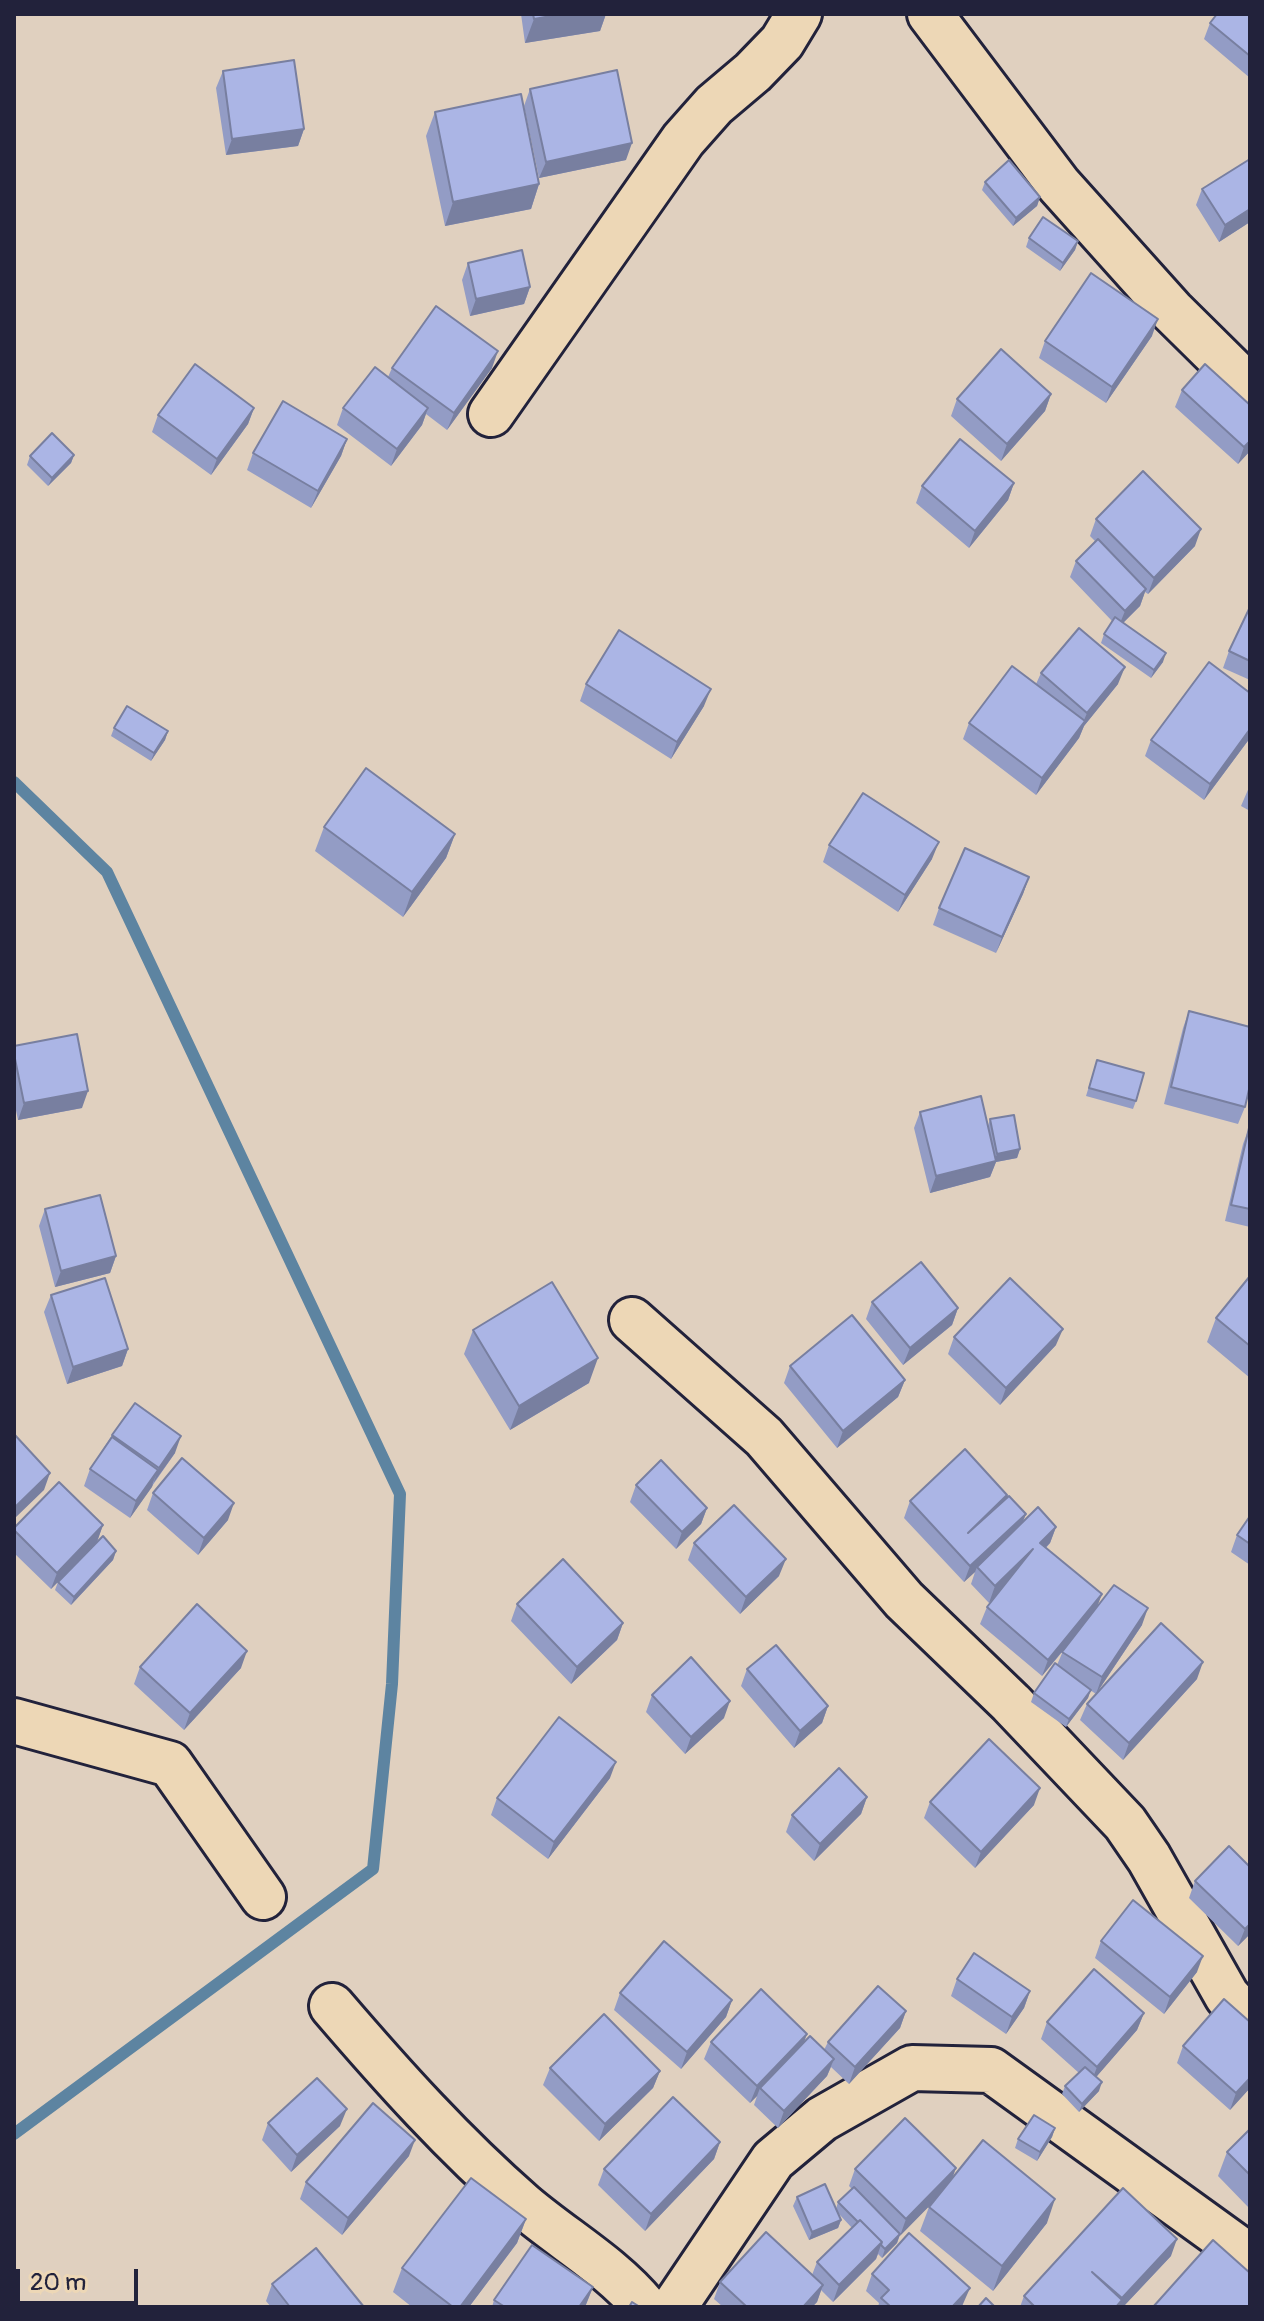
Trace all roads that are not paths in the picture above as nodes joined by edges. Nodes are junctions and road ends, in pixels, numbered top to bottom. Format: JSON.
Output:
{"nodes":[{"id":1,"x":799,"y":14,"type":"edge"},
{"id":2,"x":930,"y":14,"type":"edge"},
{"id":3,"x":1250,"y":388,"type":"edge"},
{"id":4,"x":491,"y":414,"type":"dead end"},
{"id":5,"x":632,"y":1320,"type":"dead end"},
{"id":6,"x":14,"y":1721,"type":"edge"},
{"id":7,"x":263,"y":1897,"type":"dead end"},
{"id":8,"x":332,"y":2006,"type":"dead end"},
{"id":9,"x":1250,"y":2021,"type":"edge"},
{"id":10,"x":1250,"y":2257,"type":"edge"},
{"id":11,"x":645,"y":2307,"type":"edge"},
{"id":12,"x":674,"y":2307,"type":"edge"}],
"edges":[{"from":1,"to":4,"type":"street"},
{"from":2,"to":3,"type":"street"},
{"from":5,"to":9,"type":"street"},
{"from":6,"to":7,"type":"street"},
{"from":8,"to":11,"type":"street"},
{"from":10,"to":12,"type":"street"}]}
